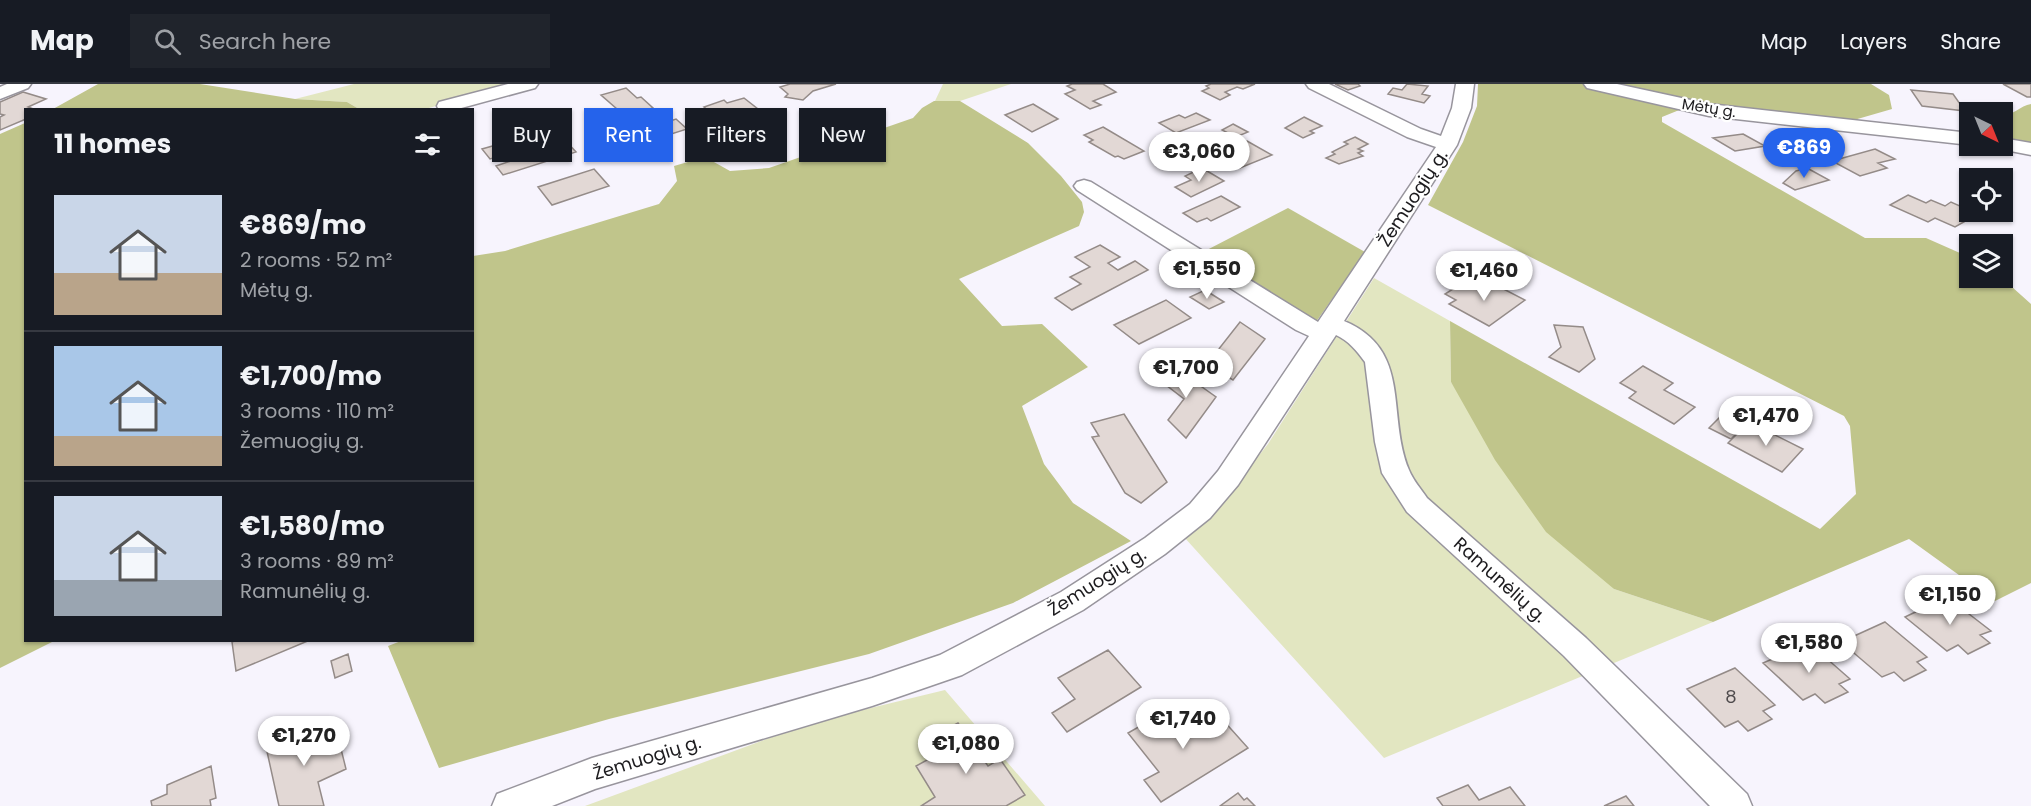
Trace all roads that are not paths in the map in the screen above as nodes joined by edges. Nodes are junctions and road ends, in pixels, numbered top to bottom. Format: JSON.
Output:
{"nodes":[{"id":1,"x":22,"y":84,"type":"edge"},
{"id":2,"x":529,"y":84,"type":"edge"},
{"id":3,"x":1315,"y":84,"type":"edge"},
{"id":4,"x":1465,"y":84,"type":"edge"},
{"id":5,"x":1593,"y":84,"type":"edge"},
{"id":6,"x":0,"y":94,"type":"edge"},
{"id":7,"x":446,"y":106,"type":"dead end"},
{"id":8,"x":1959,"y":138,"type":"edge"},
{"id":9,"x":1448,"y":145,"type":"junction"},
{"id":10,"x":2013,"y":146,"type":"edge"},
{"id":11,"x":2031,"y":149,"type":"edge"},
{"id":12,"x":1084,"y":186,"type":"dead end"},
{"id":13,"x":1328,"y":329,"type":"junction"},
{"id":14,"x":510,"y":806,"type":"edge"},
{"id":15,"x":1734,"y":806,"type":"edge"}],
"edges":[{"from":1,"to":6,"type":"street"},
{"from":2,"to":7,"type":"street"},
{"from":3,"to":9,"type":"street"},
{"from":4,"to":9,"type":"street","name":"Žemuogių g."},
{"from":5,"to":8,"type":"street","name":"Mėtų g."},
{"from":9,"to":13,"type":"street","name":"Žemuogių g."},
{"from":10,"to":11,"type":"street"},
{"from":12,"to":13,"type":"street","name":"Ramunėlių g."},
{"from":13,"to":14,"type":"street","name":"Žemuogių g."},
{"from":13,"to":15,"type":"street","name":"Ramunėlių g."}]}
